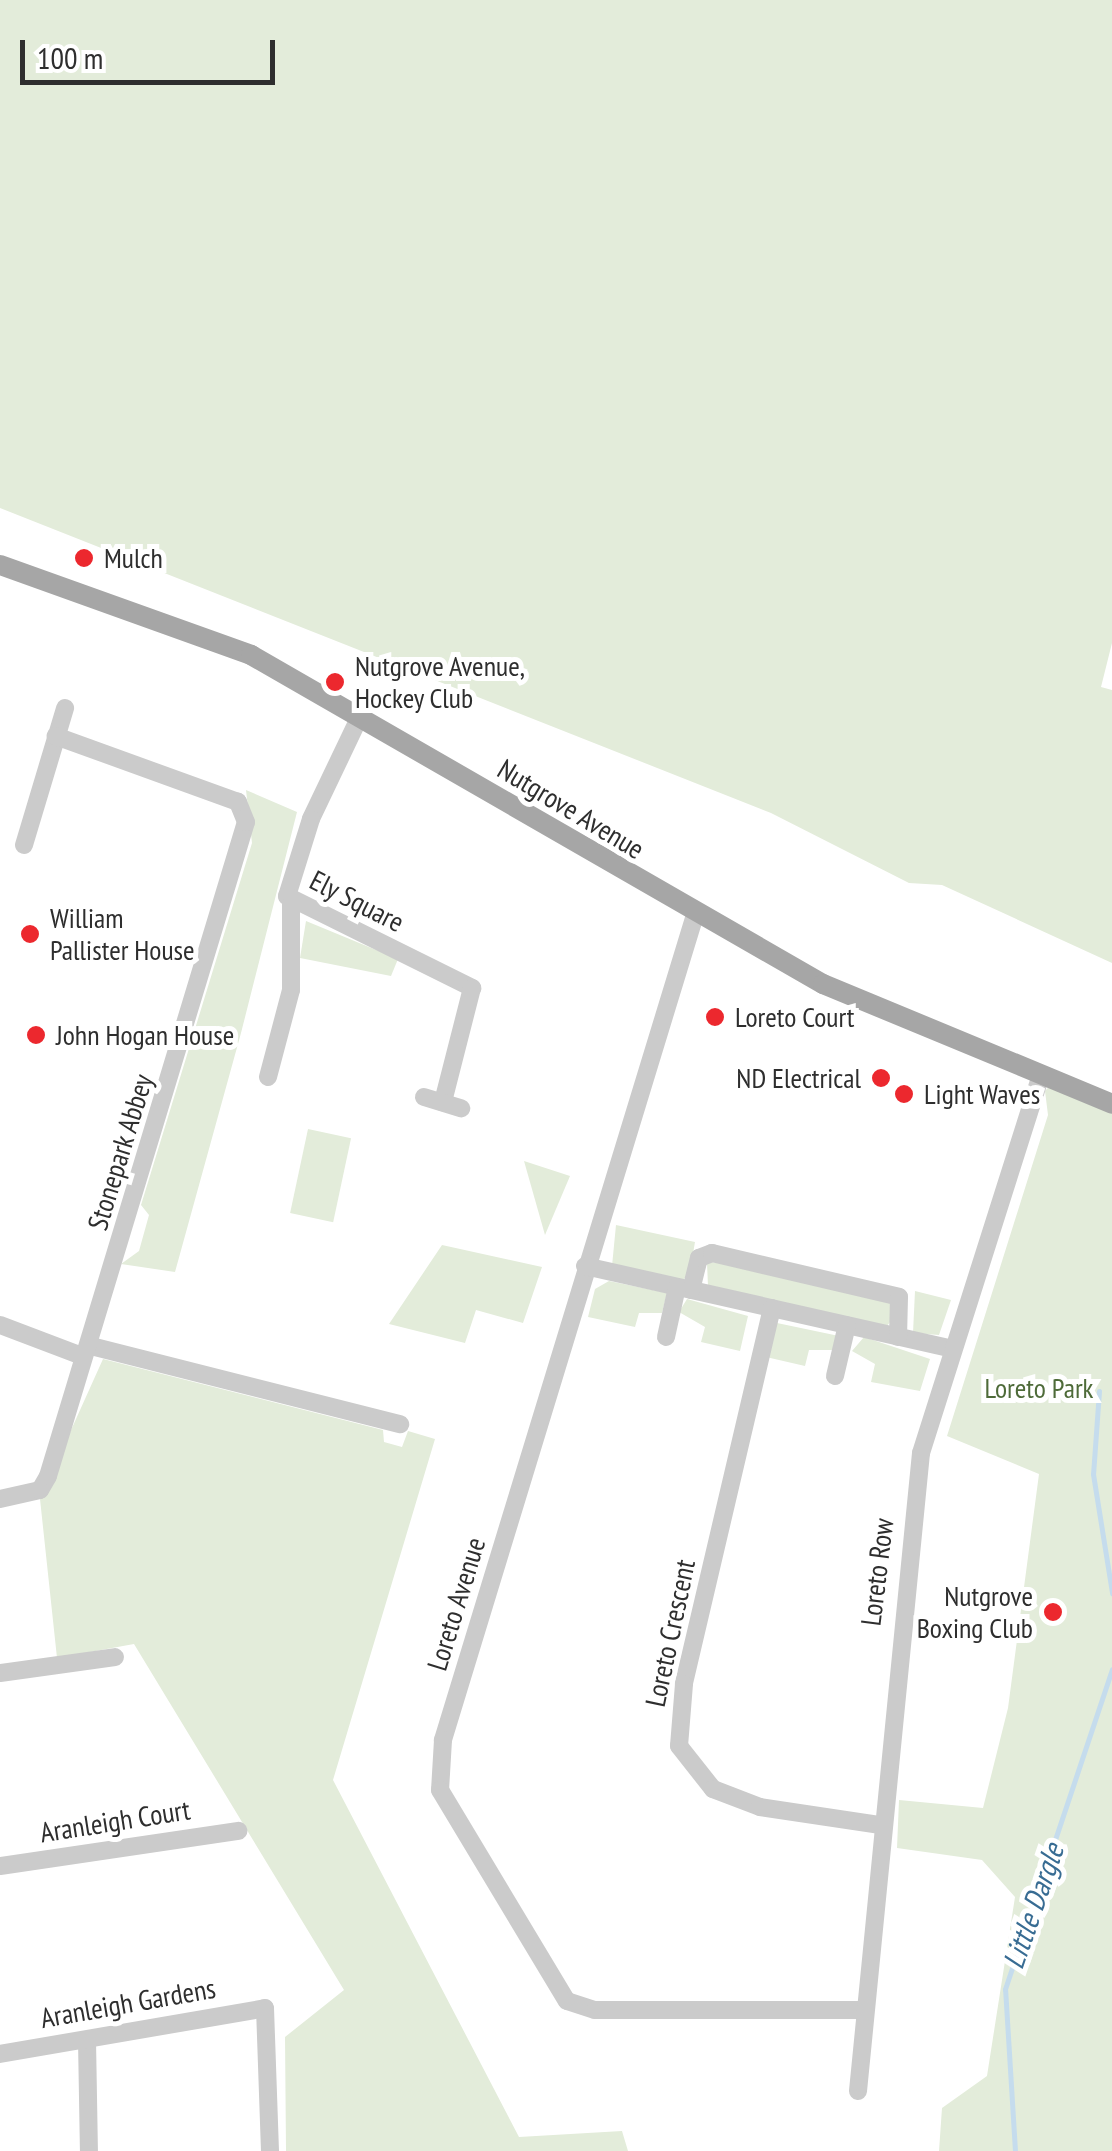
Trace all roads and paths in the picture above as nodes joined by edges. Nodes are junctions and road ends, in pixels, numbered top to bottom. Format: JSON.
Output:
{"nodes":[{"id":1,"x":0,"y":565,"type":"edge"},
{"id":2,"x":65,"y":708,"type":"dead end"},
{"id":3,"x":361,"y":714,"type":"junction"},
{"id":4,"x":56,"y":736,"type":"junction"},
{"id":5,"x":24,"y":845,"type":"dead end"},
{"id":6,"x":291,"y":904,"type":"junction"},
{"id":7,"x":695,"y":915,"type":"junction"},
{"id":8,"x":268,"y":1076,"type":"dead end"},
{"id":9,"x":1040,"y":1077,"type":"junction"},
{"id":10,"x":424,"y":1097,"type":"dead end"},
{"id":11,"x":1112,"y":1104,"type":"edge"},
{"id":12,"x":585,"y":1266,"type":"junction"},
{"id":13,"x":684,"y":1289,"type":"junction"},
{"id":14,"x":772,"y":1308,"type":"junction"},
{"id":15,"x":847,"y":1325,"type":"junction"},
{"id":16,"x":0,"y":1326,"type":"edge"},
{"id":17,"x":898,"y":1336,"type":"junction"},
{"id":18,"x":666,"y":1337,"type":"dead end"},
{"id":19,"x":950,"y":1348,"type":"junction"},
{"id":20,"x":86,"y":1351,"type":"junction"},
{"id":21,"x":835,"y":1376,"type":"dead end"},
{"id":22,"x":400,"y":1424,"type":"dead end"},
{"id":23,"x":0,"y":1499,"type":"edge"},
{"id":24,"x":115,"y":1657,"type":"dead end"},
{"id":25,"x":0,"y":1673,"type":"edge"},
{"id":26,"x":881,"y":1825,"type":"junction"},
{"id":27,"x":238,"y":1830,"type":"dead end"},
{"id":28,"x":0,"y":1866,"type":"edge"},
{"id":29,"x":863,"y":2010,"type":"junction"},
{"id":30,"x":86,"y":2040,"type":"junction"},
{"id":31,"x":0,"y":2054,"type":"edge"},
{"id":32,"x":858,"y":2091,"type":"dead end"},
{"id":33,"x":90,"y":2151,"type":"edge"},
{"id":34,"x":270,"y":2151,"type":"edge"}],
"edges":[{"from":1,"to":3,"type":"main road","name":"Nutgrove Avenue"},
{"from":2,"to":4,"type":"street"},
{"from":3,"to":6,"type":"street","name":"Ely Square"},
{"from":3,"to":7,"type":"main road","name":"Nutgrove Avenue"},
{"from":4,"to":5,"type":"street"},
{"from":4,"to":20,"type":"street","name":"Stonepark Abbey"},
{"from":6,"to":8,"type":"street"},
{"from":6,"to":10,"type":"street","name":"Ely Square"},
{"from":7,"to":9,"type":"main road","name":"Nutgrove Avenue"},
{"from":7,"to":12,"type":"street","name":"Loreto Avenue"},
{"from":9,"to":11,"type":"main road","name":"Nutgrove Avenue"},
{"from":9,"to":19,"type":"street","name":"Loreto Row"},
{"from":12,"to":13,"type":"street"},
{"from":12,"to":29,"type":"street","name":"Loreto Avenue"},
{"from":13,"to":14,"type":"street"},
{"from":13,"to":17,"type":"street"},
{"from":13,"to":18,"type":"street"},
{"from":14,"to":15,"type":"street"},
{"from":14,"to":26,"type":"street","name":"Loreto Crescent"},
{"from":15,"to":17,"type":"street"},
{"from":15,"to":21,"type":"street"},
{"from":16,"to":20,"type":"street"},
{"from":17,"to":19,"type":"street"},
{"from":19,"to":26,"type":"street","name":"Loreto Row"},
{"from":20,"to":22,"type":"street"},
{"from":20,"to":23,"type":"street","name":"Stonepark Abbey"},
{"from":24,"to":25,"type":"street"},
{"from":26,"to":29,"type":"street","name":"Loreto Row"},
{"from":27,"to":28,"type":"street","name":"Aranleigh Court"},
{"from":29,"to":32,"type":"street","name":"Loreto Row"},
{"from":30,"to":31,"type":"street","name":"Aranleigh Gardens"},
{"from":30,"to":33,"type":"street"},
{"from":30,"to":34,"type":"street","name":"Aranleigh Gardens"}]}
